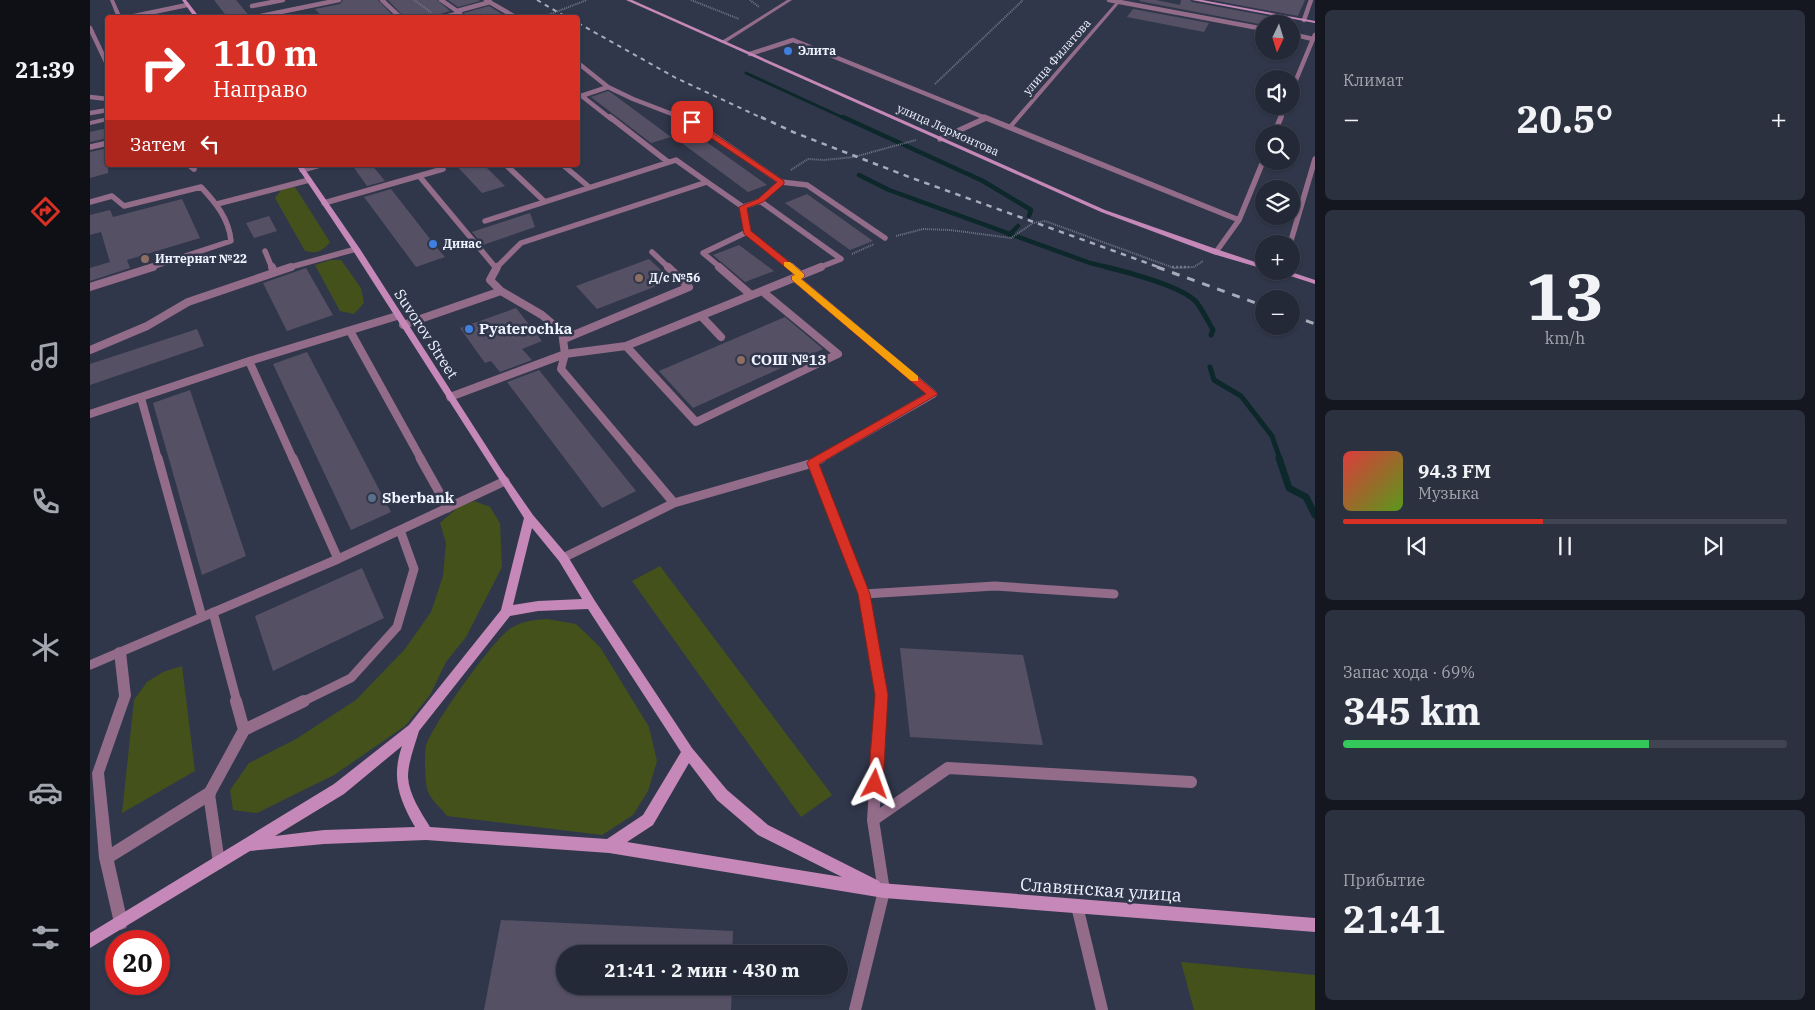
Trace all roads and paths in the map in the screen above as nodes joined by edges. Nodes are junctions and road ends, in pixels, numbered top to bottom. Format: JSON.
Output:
{"nodes":[{"id":1,"x":112,"y":0,"type":"edge"},
{"id":2,"x":248,"y":0,"type":"edge"},
{"id":3,"x":283,"y":0,"type":"edge"},
{"id":4,"x":339,"y":0,"type":"edge"},
{"id":5,"x":382,"y":0,"type":"edge"},
{"id":6,"x":414,"y":0,"type":"edge"},
{"id":7,"x":441,"y":0,"type":"edge"},
{"id":8,"x":586,"y":0,"type":"edge"},
{"id":9,"x":628,"y":0,"type":"edge"},
{"id":10,"x":790,"y":0,"type":"edge"},
{"id":11,"x":1023,"y":0,"type":"edge"},
{"id":12,"x":1110,"y":0,"type":"edge"},
{"id":13,"x":1194,"y":0,"type":"edge"},
{"id":14,"x":488,"y":1,"type":"edge"},
{"id":15,"x":1119,"y":1,"type":"edge"},
{"id":16,"x":1202,"y":1,"type":"edge"},
{"id":17,"x":1312,"y":1,"type":"edge"},
{"id":18,"x":186,"y":2,"type":"edge"},
{"id":19,"x":252,"y":6,"type":"junction"},
{"id":20,"x":458,"y":11,"type":"junction"},
{"id":21,"x":119,"y":15,"type":"edge"},
{"id":22,"x":136,"y":15,"type":"edge"},
{"id":23,"x":196,"y":15,"type":"edge"},
{"id":24,"x":259,"y":15,"type":"edge"},
{"id":25,"x":270,"y":15,"type":"edge"},
{"id":26,"x":398,"y":15,"type":"edge"},
{"id":27,"x":436,"y":15,"type":"edge"},
{"id":28,"x":450,"y":15,"type":"edge"},
{"id":29,"x":512,"y":15,"type":"edge"},
{"id":30,"x":548,"y":15,"type":"edge"},
{"id":31,"x":1304,"y":20,"type":"junction"},
{"id":32,"x":1315,"y":22,"type":"edge"},
{"id":33,"x":1255,"y":27,"type":"edge"},
{"id":34,"x":90,"y":28,"type":"edge"},
{"id":35,"x":1300,"y":35,"type":"edge"},
{"id":36,"x":1314,"y":37,"type":"edge"},
{"id":37,"x":723,"y":42,"type":"junction"},
{"id":38,"x":105,"y":48,"type":"edge"},
{"id":39,"x":100,"y":49,"type":"junction"},
{"id":40,"x":750,"y":54,"type":"junction"},
{"id":41,"x":105,"y":60,"type":"edge"},
{"id":42,"x":580,"y":65,"type":"edge"},
{"id":43,"x":1300,"y":70,"type":"edge"},
{"id":44,"x":608,"y":87,"type":"junction"},
{"id":45,"x":925,"y":93,"type":"junction"},
{"id":46,"x":580,"y":95,"type":"edge"},
{"id":47,"x":90,"y":97,"type":"edge"},
{"id":48,"x":105,"y":99,"type":"edge"},
{"id":49,"x":105,"y":110,"type":"edge"},
{"id":50,"x":90,"y":113,"type":"edge"},
{"id":51,"x":986,"y":118,"type":"junction"},
{"id":52,"x":105,"y":120,"type":"edge"},
{"id":53,"x":90,"y":123,"type":"edge"},
{"id":54,"x":1010,"y":127,"type":"junction"},
{"id":55,"x":940,"y":139,"type":"junction"},
{"id":56,"x":914,"y":141,"type":"dead end"},
{"id":57,"x":105,"y":144,"type":"edge"},
{"id":58,"x":90,"y":147,"type":"edge"},
{"id":59,"x":1315,"y":159,"type":"edge"},
{"id":60,"x":668,"y":162,"type":"junction"},
{"id":61,"x":796,"y":165,"type":"dead end"},
{"id":62,"x":301,"y":167,"type":"edge"},
{"id":63,"x":441,"y":167,"type":"edge"},
{"id":64,"x":508,"y":167,"type":"edge"},
{"id":65,"x":565,"y":167,"type":"edge"},
{"id":66,"x":1259,"y":170,"type":"edge"},
{"id":67,"x":420,"y":177,"type":"junction"},
{"id":68,"x":309,"y":180,"type":"junction"},
{"id":69,"x":707,"y":182,"type":"junction"},
{"id":70,"x":781,"y":182,"type":"junction"},
{"id":71,"x":589,"y":187,"type":"junction"},
{"id":72,"x":760,"y":200,"type":"junction"},
{"id":73,"x":544,"y":201,"type":"junction"},
{"id":74,"x":90,"y":202,"type":"edge"},
{"id":75,"x":324,"y":203,"type":"junction"},
{"id":76,"x":217,"y":204,"type":"junction"},
{"id":77,"x":743,"y":207,"type":"junction"},
{"id":78,"x":1239,"y":220,"type":"junction"},
{"id":79,"x":485,"y":221,"type":"dead end"},
{"id":80,"x":747,"y":232,"type":"junction"},
{"id":81,"x":1293,"y":235,"type":"edge"},
{"id":82,"x":885,"y":238,"type":"junction"},
{"id":83,"x":356,"y":250,"type":"junction"},
{"id":84,"x":265,"y":251,"type":"dead end"},
{"id":85,"x":652,"y":252,"type":"dead end"},
{"id":86,"x":1216,"y":252,"type":"junction"},
{"id":87,"x":841,"y":259,"type":"junction"},
{"id":88,"x":1255,"y":264,"type":"edge"},
{"id":89,"x":496,"y":268,"type":"junction"},
{"id":90,"x":274,"y":272,"type":"junction"},
{"id":91,"x":798,"y":277,"type":"junction"},
{"id":92,"x":1300,"y":278,"type":"edge"},
{"id":93,"x":1315,"y":282,"type":"edge"},
{"id":94,"x":90,"y":287,"type":"edge"},
{"id":95,"x":501,"y":291,"type":"junction"},
{"id":96,"x":762,"y":291,"type":"junction"},
{"id":97,"x":751,"y":294,"type":"junction"},
{"id":98,"x":397,"y":316,"type":"junction"},
{"id":99,"x":701,"y":316,"type":"junction"},
{"id":100,"x":403,"y":325,"type":"junction"},
{"id":101,"x":350,"y":331,"type":"junction"},
{"id":102,"x":722,"y":337,"type":"dead end"},
{"id":103,"x":564,"y":339,"type":"junction"},
{"id":104,"x":626,"y":346,"type":"junction"},
{"id":105,"x":90,"y":350,"type":"edge"},
{"id":106,"x":564,"y":354,"type":"junction"},
{"id":107,"x":249,"y":361,"type":"junction"},
{"id":108,"x":450,"y":397,"type":"junction"},
{"id":109,"x":141,"y":398,"type":"junction"},
{"id":110,"x":90,"y":414,"type":"edge"},
{"id":111,"x":812,"y":463,"type":"junction"},
{"id":112,"x":505,"y":482,"type":"junction"},
{"id":113,"x":674,"y":503,"type":"junction"},
{"id":114,"x":448,"y":508,"type":"junction"},
{"id":115,"x":529,"y":518,"type":"junction"},
{"id":116,"x":400,"y":530,"type":"junction"},
{"id":117,"x":563,"y":558,"type":"junction"},
{"id":118,"x":338,"y":559,"type":"junction"},
{"id":119,"x":864,"y":594,"type":"junction"},
{"id":120,"x":1114,"y":594,"type":"dead end"},
{"id":121,"x":591,"y":604,"type":"junction"},
{"id":122,"x":213,"y":612,"type":"junction"},
{"id":123,"x":506,"y":612,"type":"junction"},
{"id":124,"x":202,"y":617,"type":"junction"},
{"id":125,"x":120,"y":652,"type":"junction"},
{"id":126,"x":90,"y":666,"type":"edge"},
{"id":127,"x":414,"y":728,"type":"junction"},
{"id":128,"x":244,"y":730,"type":"junction"},
{"id":129,"x":688,"y":752,"type":"junction"},
{"id":130,"x":1191,"y":782,"type":"dead end"},
{"id":131,"x":208,"y":794,"type":"junction"},
{"id":132,"x":873,"y":820,"type":"junction"},
{"id":133,"x":426,"y":833,"type":"junction"},
{"id":134,"x":248,"y":845,"type":"junction"},
{"id":135,"x":609,"y":846,"type":"junction"},
{"id":136,"x":106,"y":858,"type":"junction"},
{"id":137,"x":219,"y":863,"type":"junction"},
{"id":138,"x":884,"y":891,"type":"junction"},
{"id":139,"x":1077,"y":906,"type":"junction"},
{"id":140,"x":121,"y":922,"type":"junction"},
{"id":141,"x":1315,"y":925,"type":"edge"},
{"id":142,"x":90,"y":941,"type":"edge"},
{"id":143,"x":854,"y":1010,"type":"edge"},
{"id":144,"x":1102,"y":1010,"type":"edge"}],
"edges":[{"from":1,"to":21,"type":"street"},
{"from":2,"to":19,"type":"lane"},
{"from":3,"to":19,"type":"lane"},
{"from":4,"to":25,"type":"lane"},
{"from":5,"to":26,"type":"lane"},
{"from":6,"to":27,"type":"path"},
{"from":7,"to":20,"type":"lane"},
{"from":8,"to":30,"type":"path"},
{"from":9,"to":37,"type":"main road","name":"улица Лермонтова"},
{"from":10,"to":37,"type":"street"},
{"from":11,"to":45,"type":"path"},
{"from":12,"to":15,"type":"lane"},
{"from":13,"to":16,"type":"main road"},
{"from":14,"to":20,"type":"lane"},
{"from":14,"to":29,"type":"lane"},
{"from":15,"to":33,"type":"lane"},
{"from":15,"to":54,"type":"street","name":"улица Филатова"},
{"from":16,"to":31,"type":"main road"},
{"from":17,"to":31,"type":"lane"},
{"from":18,"to":22,"type":"lane"},
{"from":18,"to":23,"type":"main road"},
{"from":19,"to":24,"type":"lane"},
{"from":20,"to":28,"type":"lane"},
{"from":31,"to":32,"type":"main road"},
{"from":34,"to":39,"type":"lane"},
{"from":35,"to":36,"type":"lane"},
{"from":36,"to":43,"type":"lane"},
{"from":37,"to":40,"type":"main road","name":"улица Лермонтова"},
{"from":38,"to":39,"type":"lane"},
{"from":39,"to":41,"type":"lane"},
{"from":40,"to":45,"type":"lane"},
{"from":40,"to":55,"type":"main road","name":"улица Лермонтова"},
{"from":42,"to":44,"type":"lane"},
{"from":44,"to":46,"type":"lane"},
{"from":44,"to":70,"type":"lane"},
{"from":45,"to":51,"type":"lane"},
{"from":46,"to":60,"type":"lane"},
{"from":47,"to":48,"type":"lane"},
{"from":49,"to":50,"type":"lane"},
{"from":51,"to":54,"type":"lane"},
{"from":51,"to":55,"type":"lane"},
{"from":52,"to":53,"type":"street"},
{"from":54,"to":78,"type":"lane"},
{"from":55,"to":86,"type":"main road","name":"улица Лермонтова"},
{"from":56,"to":61,"type":"path"},
{"from":57,"to":58,"type":"lane"},
{"from":59,"to":81,"type":"lane"},
{"from":60,"to":69,"type":"lane"},
{"from":60,"to":71,"type":"lane"},
{"from":62,"to":68,"type":"main road","name":"Suvorov Street"},
{"from":63,"to":67,"type":"lane"},
{"from":64,"to":73,"type":"lane"},
{"from":65,"to":71,"type":"lane"},
{"from":66,"to":78,"type":"lane"},
{"from":67,"to":75,"type":"lane"},
{"from":67,"to":89,"type":"lane"},
{"from":68,"to":75,"type":"main road","name":"Suvorov Street"},
{"from":68,"to":76,"type":"lane"},
{"from":69,"to":77,"type":"lane"},
{"from":69,"to":89,"type":"lane"},
{"from":70,"to":72,"type":"lane"},
{"from":70,"to":82,"type":"lane"},
{"from":71,"to":73,"type":"lane"},
{"from":72,"to":77,"type":"lane"},
{"from":72,"to":87,"type":"lane"},
{"from":73,"to":79,"type":"lane"},
{"from":74,"to":76,"type":"lane"},
{"from":75,"to":83,"type":"main road","name":"Suvorov Street"},
{"from":76,"to":94,"type":"lane"},
{"from":77,"to":80,"type":"lane"},
{"from":78,"to":86,"type":"lane"},
{"from":80,"to":91,"type":"lane"},
{"from":80,"to":97,"type":"lane"},
{"from":82,"to":86,"type":"path"},
{"from":82,"to":87,"type":"path"},
{"from":83,"to":90,"type":"lane"},
{"from":83,"to":98,"type":"main road","name":"Suvorov Street"},
{"from":84,"to":90,"type":"lane"},
{"from":85,"to":103,"type":"lane"},
{"from":86,"to":88,"type":"main road","name":"улица Лермонтова"},
{"from":87,"to":91,"type":"lane"},
{"from":89,"to":95,"type":"lane"},
{"from":90,"to":105,"type":"lane"},
{"from":91,"to":96,"type":"lane"},
{"from":91,"to":111,"type":"lane"},
{"from":92,"to":93,"type":"main road"},
{"from":95,"to":100,"type":"lane"},
{"from":95,"to":103,"type":"lane"},
{"from":96,"to":97,"type":"lane"},
{"from":96,"to":104,"type":"lane"},
{"from":97,"to":99,"type":"lane"},
{"from":98,"to":100,"type":"main road","name":"Suvorov Street"},
{"from":98,"to":101,"type":"lane"},
{"from":99,"to":102,"type":"lane"},
{"from":99,"to":104,"type":"lane"},
{"from":100,"to":108,"type":"main road","name":"Suvorov Street"},
{"from":101,"to":107,"type":"lane"},
{"from":101,"to":114,"type":"lane"},
{"from":103,"to":106,"type":"lane"},
{"from":104,"to":106,"type":"lane"},
{"from":106,"to":108,"type":"lane"},
{"from":106,"to":113,"type":"lane"},
{"from":107,"to":109,"type":"lane"},
{"from":107,"to":118,"type":"lane"},
{"from":108,"to":112,"type":"main road","name":"Suvorov Street"},
{"from":109,"to":110,"type":"lane"},
{"from":109,"to":124,"type":"lane"},
{"from":111,"to":113,"type":"lane"},
{"from":111,"to":119,"type":"lane"},
{"from":112,"to":114,"type":"lane"},
{"from":112,"to":115,"type":"main road","name":"Suvorov Street"},
{"from":113,"to":117,"type":"lane"},
{"from":114,"to":116,"type":"lane"},
{"from":115,"to":117,"type":"main road","name":"Suvorov Street"},
{"from":115,"to":123,"type":"main road"},
{"from":116,"to":118,"type":"lane"},
{"from":116,"to":128,"type":"lane"},
{"from":117,"to":121,"type":"main road","name":"Suvorov Street"},
{"from":118,"to":122,"type":"lane"},
{"from":119,"to":120,"type":"lane"},
{"from":119,"to":132,"type":"lane"},
{"from":121,"to":123,"type":"main road"},
{"from":121,"to":129,"type":"main road","name":"Suvorov Street"},
{"from":122,"to":124,"type":"lane"},
{"from":122,"to":128,"type":"lane"},
{"from":123,"to":127,"type":"main road"},
{"from":124,"to":125,"type":"lane"},
{"from":125,"to":126,"type":"lane"},
{"from":125,"to":136,"type":"street"},
{"from":127,"to":133,"type":"main road"},
{"from":127,"to":134,"type":"main road"},
{"from":128,"to":131,"type":"lane"},
{"from":129,"to":135,"type":"main road"},
{"from":129,"to":138,"type":"main road","name":"Suvorov Street"},
{"from":130,"to":132,"type":"lane"},
{"from":131,"to":136,"type":"street"},
{"from":131,"to":137,"type":"lane"},
{"from":132,"to":138,"type":"lane"},
{"from":133,"to":134,"type":"main road","name":"Славянская улица"},
{"from":133,"to":135,"type":"main road","name":"Славянская улица"},
{"from":134,"to":137,"type":"main road"},
{"from":135,"to":138,"type":"main road","name":"Славянская улица"},
{"from":136,"to":140,"type":"street"},
{"from":137,"to":140,"type":"main road"},
{"from":138,"to":139,"type":"main road","name":"Славянская улица"},
{"from":138,"to":143,"type":"lane"},
{"from":139,"to":141,"type":"main road","name":"Славянская улица"},
{"from":139,"to":144,"type":"lane"},
{"from":140,"to":142,"type":"main road"}]}
